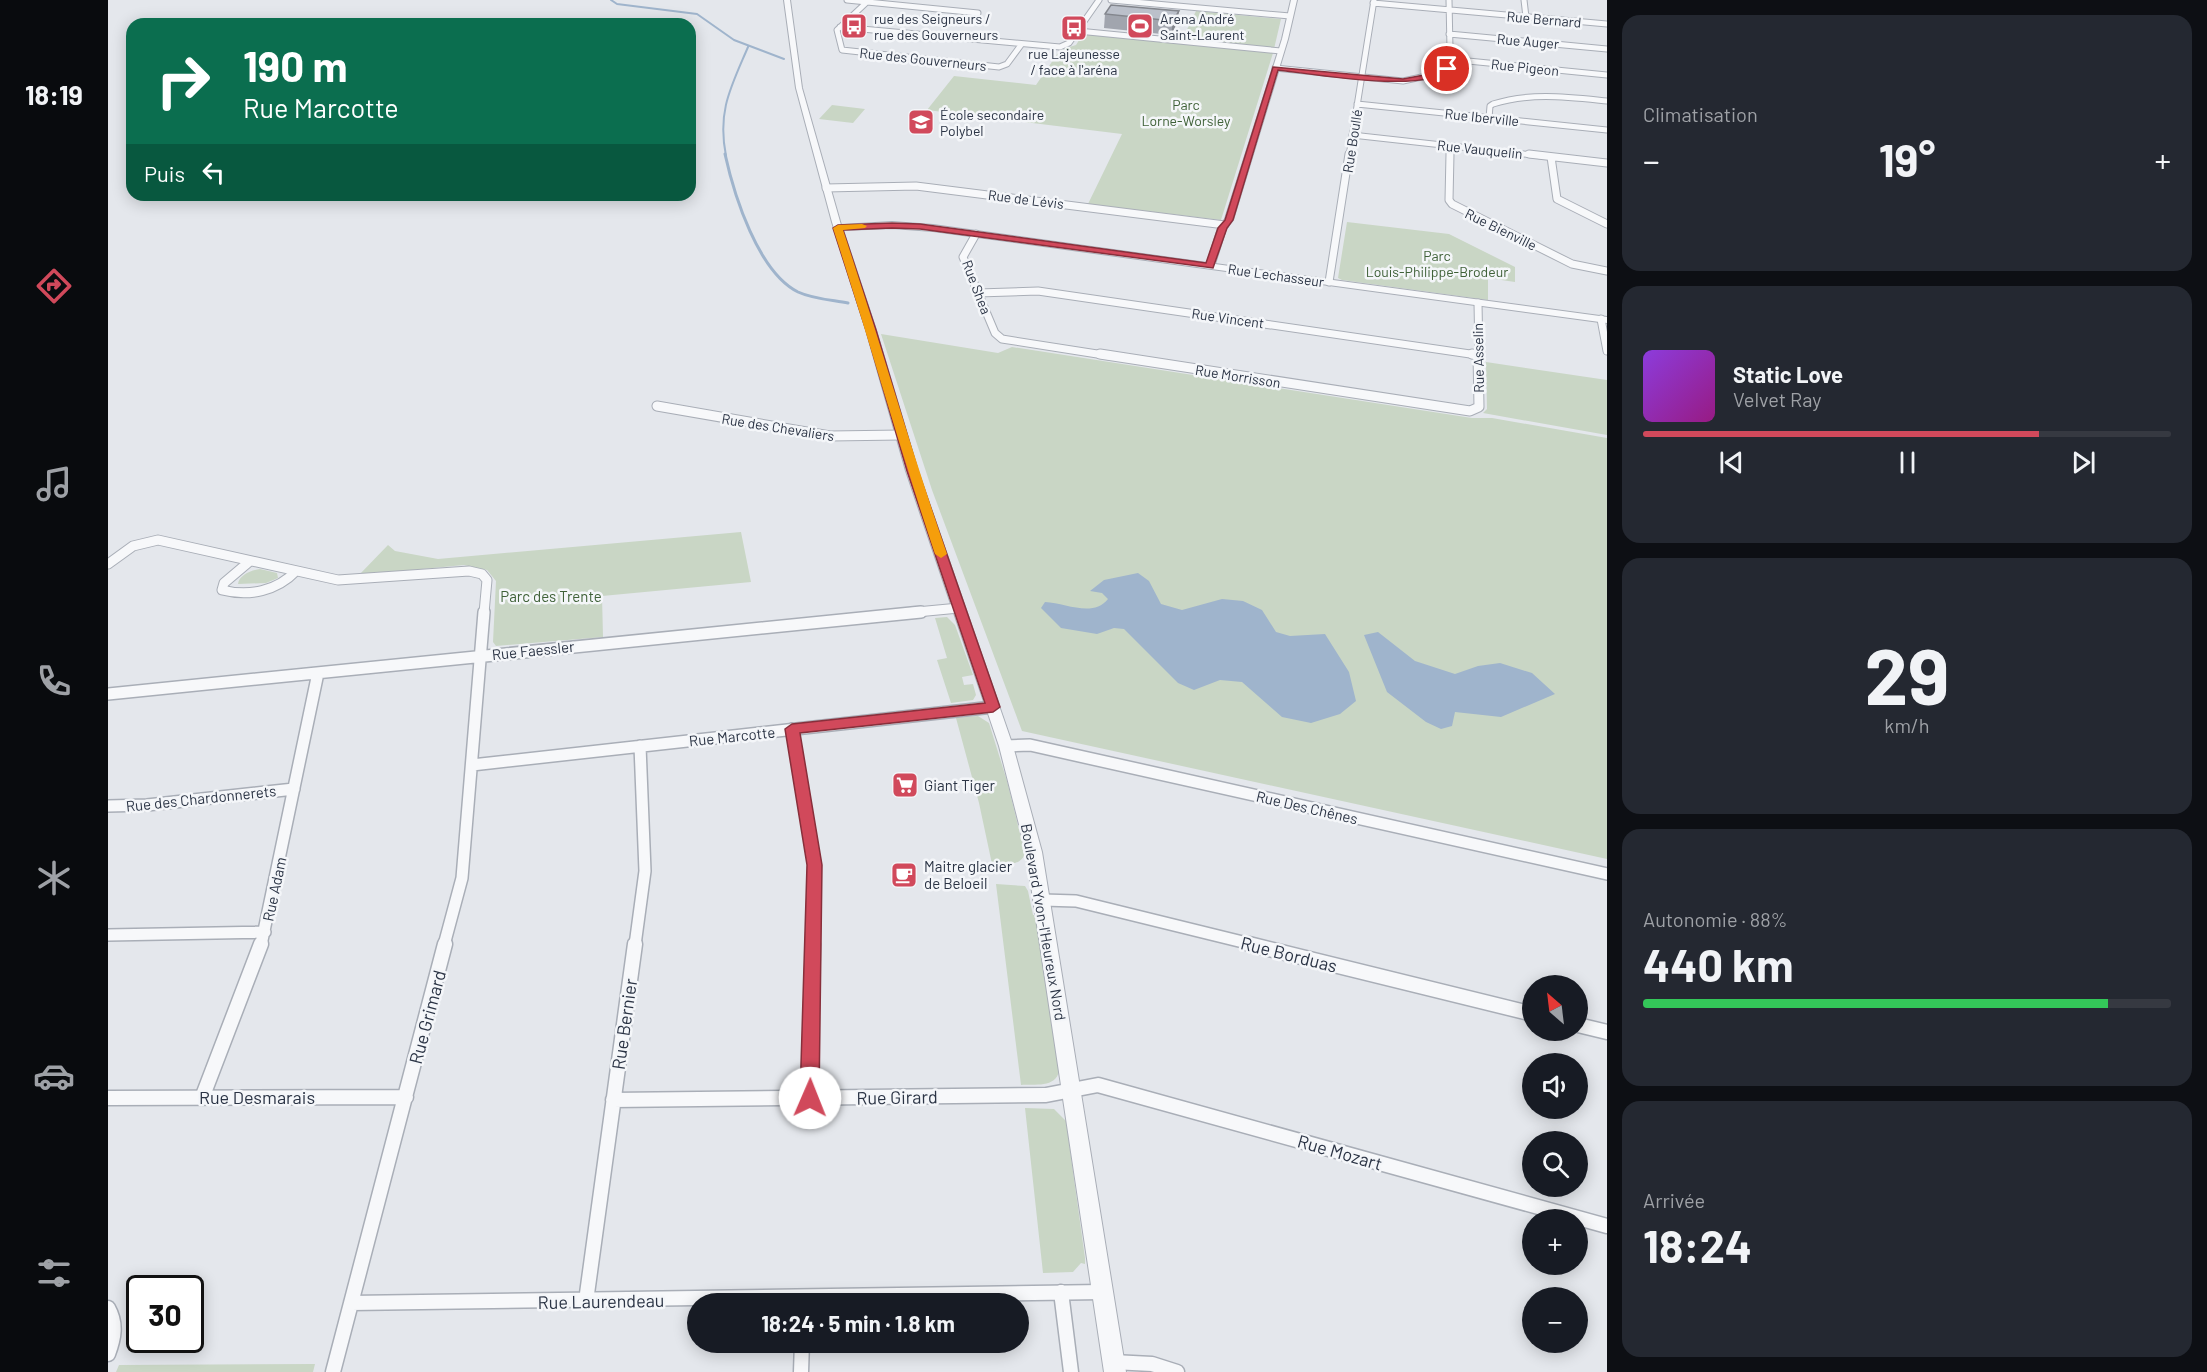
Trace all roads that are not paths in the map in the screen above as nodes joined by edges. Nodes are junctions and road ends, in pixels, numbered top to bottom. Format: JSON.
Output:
{"nodes":[{"id":1,"x":787,"y":0,"type":"edge"},
{"id":2,"x":847,"y":0,"type":"edge"},
{"id":3,"x":951,"y":0,"type":"edge"},
{"id":4,"x":1099,"y":0,"type":"edge"},
{"id":5,"x":1111,"y":0,"type":"edge"},
{"id":6,"x":1294,"y":0,"type":"edge"},
{"id":7,"x":1449,"y":0,"type":"edge"},
{"id":8,"x":1524,"y":0,"type":"edge"},
{"id":9,"x":867,"y":2,"type":"junction"},
{"id":10,"x":1374,"y":2,"type":"edge"},
{"id":11,"x":942,"y":9,"type":"junction"},
{"id":12,"x":1449,"y":10,"type":"junction"},
{"id":13,"x":978,"y":13,"type":"dead end"},
{"id":14,"x":1290,"y":16,"type":"junction"},
{"id":15,"x":1526,"y":17,"type":"junction"},
{"id":16,"x":1607,"y":24,"type":"edge"},
{"id":17,"x":840,"y":27,"type":"junction"},
{"id":18,"x":1078,"y":31,"type":"junction"},
{"id":19,"x":1449,"y":34,"type":"junction"},
{"id":20,"x":1021,"y":45,"type":"junction"},
{"id":21,"x":1607,"y":49,"type":"edge"},
{"id":22,"x":1281,"y":51,"type":"junction"},
{"id":23,"x":1448,"y":59,"type":"junction"},
{"id":24,"x":1275,"y":68,"type":"junction"},
{"id":25,"x":1607,"y":75,"type":"edge"},
{"id":26,"x":1362,"y":77,"type":"junction"},
{"id":27,"x":1607,"y":101,"type":"edge"},
{"id":28,"x":1357,"y":104,"type":"junction"},
{"id":29,"x":1489,"y":118,"type":"junction"},
{"id":30,"x":1607,"y":130,"type":"edge"},
{"id":31,"x":1352,"y":135,"type":"junction"},
{"id":32,"x":1450,"y":146,"type":"junction"},
{"id":33,"x":1551,"y":157,"type":"junction"},
{"id":34,"x":1607,"y":164,"type":"edge"},
{"id":35,"x":826,"y":188,"type":"junction"},
{"id":36,"x":1607,"y":224,"type":"edge"},
{"id":37,"x":1225,"y":225,"type":"junction"},
{"id":38,"x":838,"y":228,"type":"junction"},
{"id":39,"x":976,"y":234,"type":"junction"},
{"id":40,"x":1210,"y":266,"type":"junction"},
{"id":41,"x":1607,"y":271,"type":"edge"},
{"id":42,"x":1329,"y":282,"type":"junction"},
{"id":43,"x":978,"y":293,"type":"junction"},
{"id":44,"x":1478,"y":303,"type":"junction"},
{"id":45,"x":1604,"y":320,"type":"edge"},
{"id":46,"x":1002,"y":339,"type":"joint"},
{"id":47,"x":1607,"y":351,"type":"edge"},
{"id":48,"x":1477,"y":355,"type":"junction"},
{"id":49,"x":657,"y":406,"type":"dead end"},
{"id":50,"x":1474,"y":410,"type":"joint"},
{"id":51,"x":901,"y":435,"type":"junction"},
{"id":52,"x":250,"y":561,"type":"junction"},
{"id":53,"x":108,"y":564,"type":"edge"},
{"id":54,"x":296,"y":571,"type":"junction"},
{"id":55,"x":959,"y":608,"type":"junction"},
{"id":56,"x":481,"y":656,"type":"junction"},
{"id":57,"x":318,"y":673,"type":"junction"},
{"id":58,"x":108,"y":694,"type":"edge"},
{"id":59,"x":993,"y":707,"type":"junction"},
{"id":60,"x":792,"y":729,"type":"junction"},
{"id":61,"x":640,"y":746,"type":"junction"},
{"id":62,"x":1006,"y":746,"type":"junction"},
{"id":63,"x":472,"y":765,"type":"junction"},
{"id":64,"x":294,"y":789,"type":"junction"},
{"id":65,"x":108,"y":806,"type":"edge"},
{"id":66,"x":1607,"y":874,"type":"edge"},
{"id":67,"x":1044,"y":900,"type":"junction"},
{"id":68,"x":265,"y":932,"type":"junction"},
{"id":69,"x":108,"y":935,"type":"edge"},
{"id":70,"x":1522,"y":1011,"type":"edge"},
{"id":71,"x":1588,"y":1027,"type":"edge"},
{"id":72,"x":1607,"y":1032,"type":"edge"},
{"id":73,"x":1072,"y":1089,"type":"junction"},
{"id":74,"x":406,"y":1097,"type":"junction"},
{"id":75,"x":108,"y":1098,"type":"edge"},
{"id":76,"x":202,"y":1098,"type":"junction"},
{"id":77,"x":810,"y":1098,"type":"junction"},
{"id":78,"x":613,"y":1100,"type":"junction"},
{"id":79,"x":1607,"y":1226,"type":"edge"},
{"id":80,"x":1061,"y":1292,"type":"junction"},
{"id":81,"x":1102,"y":1292,"type":"junction"},
{"id":82,"x":1029,"y":1293,"type":"edge"},
{"id":83,"x":586,"y":1301,"type":"junction"},
{"id":84,"x":687,"y":1301,"type":"edge"},
{"id":85,"x":351,"y":1303,"type":"junction"},
{"id":86,"x":108,"y":1308,"type":"edge"},
{"id":87,"x":108,"y":1353,"type":"edge"},
{"id":88,"x":802,"y":1353,"type":"edge"},
{"id":89,"x":1114,"y":1367,"type":"edge"},
{"id":90,"x":333,"y":1372,"type":"edge"},
{"id":91,"x":801,"y":1372,"type":"edge"},
{"id":92,"x":1071,"y":1372,"type":"edge"},
{"id":93,"x":1177,"y":1372,"type":"edge"}],
"edges":[{"from":1,"to":35,"type":"street","name":"Boulevard Yvon-l'Heureux Nord"},
{"from":2,"to":9,"type":"street"},
{"from":3,"to":11,"type":"street"},
{"from":4,"to":18,"type":"street"},
{"from":5,"to":14,"type":"street"},
{"from":6,"to":14,"type":"street"},
{"from":7,"to":12,"type":"street"},
{"from":8,"to":15,"type":"street"},
{"from":9,"to":11,"type":"street"},
{"from":9,"to":17,"type":"street"},
{"from":10,"to":12,"type":"street","name":"Rue Bernard"},
{"from":10,"to":26,"type":"street","name":"Rue Boullé"},
{"from":11,"to":13,"type":"street"},
{"from":12,"to":15,"type":"street","name":"Rue Bernard"},
{"from":12,"to":19,"type":"street"},
{"from":14,"to":22,"type":"street"},
{"from":15,"to":16,"type":"street","name":"Rue Bernard"},
{"from":17,"to":20,"type":"street"},
{"from":17,"to":20,"type":"street","name":"Rue des Gouverneurs"},
{"from":18,"to":20,"type":"street"},
{"from":18,"to":22,"type":"street"},
{"from":19,"to":21,"type":"street","name":"Rue Auger"},
{"from":19,"to":23,"type":"street"},
{"from":22,"to":24,"type":"street"},
{"from":23,"to":25,"type":"street","name":"Rue Pigeon"},
{"from":23,"to":26,"type":"street"},
{"from":24,"to":26,"type":"street"},
{"from":24,"to":37,"type":"street"},
{"from":26,"to":28,"type":"street","name":"Rue Boullé"},
{"from":27,"to":29,"type":"street"},
{"from":28,"to":29,"type":"street","name":"Rue Iberville"},
{"from":28,"to":31,"type":"street","name":"Rue Boullé"},
{"from":29,"to":30,"type":"street","name":"Rue Iberville"},
{"from":31,"to":32,"type":"street","name":"Rue Vauquelin"},
{"from":31,"to":42,"type":"street","name":"Rue Boullé"},
{"from":32,"to":33,"type":"street","name":"Rue Vauquelin"},
{"from":32,"to":41,"type":"street","name":"Rue Bienville"},
{"from":33,"to":34,"type":"street","name":"Rue Vauquelin"},
{"from":33,"to":36,"type":"street"},
{"from":35,"to":37,"type":"street","name":"Rue de Lévis"},
{"from":35,"to":38,"type":"street","name":"Boulevard Yvon-l'Heureux Nord"},
{"from":37,"to":40,"type":"street"},
{"from":38,"to":39,"type":"street","name":"Rue Lechasseur"},
{"from":38,"to":51,"type":"street","name":"Boulevard Yvon-l'Heureux Nord"},
{"from":39,"to":40,"type":"street","name":"Rue Lechasseur"},
{"from":39,"to":43,"type":"street","name":"Rue Shea"},
{"from":40,"to":42,"type":"street","name":"Rue Lechasseur"},
{"from":42,"to":44,"type":"street","name":"Rue Lechasseur"},
{"from":43,"to":46,"type":"street","name":"Rue Shea"},
{"from":43,"to":48,"type":"street","name":"Rue Vincent"},
{"from":44,"to":45,"type":"street","name":"Rue Lechasseur"},
{"from":44,"to":48,"type":"street","name":"Rue Asselin"},
{"from":45,"to":47,"type":"street"},
{"from":46,"to":50,"type":"street","name":"Rue Morrisson"},
{"from":48,"to":50,"type":"street","name":"Rue Asselin"},
{"from":49,"to":51,"type":"street","name":"Rue des Chevaliers"},
{"from":51,"to":55,"type":"street","name":"Boulevard Yvon-l'Heureux Nord"},
{"from":52,"to":53,"type":"street"},
{"from":52,"to":54,"type":"street"},
{"from":52,"to":54,"type":"street"},
{"from":54,"to":56,"type":"street","name":"Rue Grimard"},
{"from":55,"to":56,"type":"street","name":"Rue Faessler"},
{"from":55,"to":59,"type":"street","name":"Boulevard Yvon-l'Heureux Nord"},
{"from":56,"to":57,"type":"street","name":"Rue Faessler"},
{"from":56,"to":63,"type":"street","name":"Rue Grimard"},
{"from":57,"to":58,"type":"street","name":"Rue Faessler"},
{"from":57,"to":64,"type":"street","name":"Rue Adam"},
{"from":59,"to":60,"type":"street","name":"Rue Marcotte"},
{"from":59,"to":62,"type":"street","name":"Boulevard Yvon-l'Heureux Nord"},
{"from":60,"to":61,"type":"street","name":"Rue Marcotte"},
{"from":60,"to":77,"type":"street"},
{"from":61,"to":63,"type":"street","name":"Rue Marcotte"},
{"from":61,"to":78,"type":"street","name":"Rue Bernier"},
{"from":62,"to":66,"type":"street","name":"Rue Des Chênes"},
{"from":62,"to":67,"type":"street","name":"Boulevard Yvon-l'Heureux Nord"},
{"from":63,"to":74,"type":"street","name":"Rue Grimard"},
{"from":64,"to":65,"type":"street","name":"Rue des Chardonnerets"},
{"from":64,"to":68,"type":"street","name":"Rue Adam"},
{"from":67,"to":70,"type":"street","name":"Rue Borduas"},
{"from":67,"to":73,"type":"street","name":"Boulevard Yvon-l'Heureux Nord"},
{"from":68,"to":69,"type":"street"},
{"from":68,"to":76,"type":"street","name":"Rue Adam"},
{"from":71,"to":72,"type":"street"},
{"from":73,"to":77,"type":"street","name":"Rue Girard"},
{"from":73,"to":79,"type":"street","name":"Rue Mozart"},
{"from":73,"to":81,"type":"street","name":"Boulevard Yvon-l'Heureux Nord"},
{"from":74,"to":76,"type":"street","name":"Rue Desmarais"},
{"from":74,"to":85,"type":"street","name":"Rue Grimard"},
{"from":75,"to":76,"type":"street","name":"Rue Desmarais"},
{"from":77,"to":78,"type":"street","name":"Rue Girard"},
{"from":78,"to":83,"type":"street","name":"Rue Bernier"},
{"from":80,"to":81,"type":"street","name":"Rue Laurendeau"},
{"from":80,"to":82,"type":"street","name":"Rue Laurendeau"},
{"from":80,"to":92,"type":"street"},
{"from":81,"to":89,"type":"street","name":"Boulevard Yvon-l'Heureux Nord"},
{"from":83,"to":84,"type":"street","name":"Rue Laurendeau"},
{"from":83,"to":85,"type":"street","name":"Rue Laurendeau"},
{"from":85,"to":90,"type":"street","name":"Rue Grimard"},
{"from":86,"to":87,"type":"street"},
{"from":88,"to":91,"type":"street"},
{"from":89,"to":93,"type":"street"}]}
